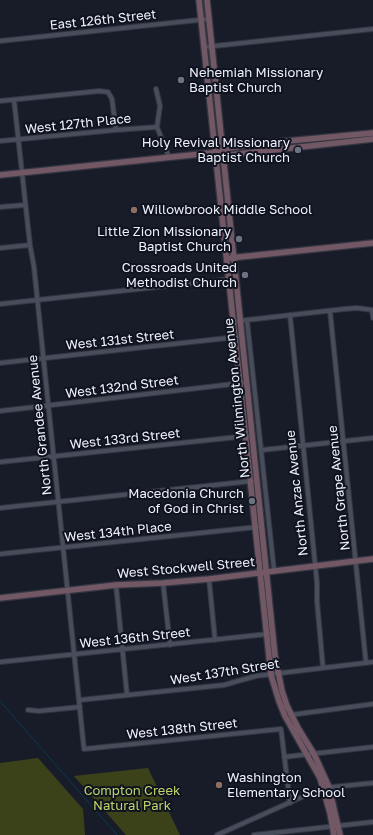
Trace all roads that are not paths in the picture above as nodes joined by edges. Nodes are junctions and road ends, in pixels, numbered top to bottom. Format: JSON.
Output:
{"nodes":[{"id":1,"x":199,"y":0,"type":"edge"},
{"id":2,"x":206,"y":0,"type":"edge"},
{"id":3,"x":208,"y":19,"type":"junction"},
{"id":4,"x":201,"y":20,"type":"junction"},
{"id":5,"x":373,"y":29,"type":"edge"},
{"id":6,"x":0,"y":41,"type":"edge"},
{"id":7,"x":211,"y":46,"type":"junction"},
{"id":8,"x":205,"y":47,"type":"junction"},
{"id":9,"x":156,"y":89,"type":"dead end"},
{"id":10,"x":14,"y":100,"type":"junction"},
{"id":11,"x":0,"y":101,"type":"edge"},
{"id":12,"x":157,"y":127,"type":"junction"},
{"id":13,"x":116,"y":130,"type":"junction"},
{"id":14,"x":373,"y":132,"type":"edge"},
{"id":15,"x":373,"y":139,"type":"edge"},
{"id":16,"x":18,"y":140,"type":"junction"},
{"id":17,"x":0,"y":142,"type":"edge"},
{"id":18,"x":219,"y":152,"type":"junction"},
{"id":19,"x":169,"y":157,"type":"junction"},
{"id":20,"x":22,"y":173,"type":"junction"},
{"id":21,"x":0,"y":175,"type":"edge"},
{"id":22,"x":25,"y":204,"type":"junction"},
{"id":23,"x":0,"y":207,"type":"edge"},
{"id":24,"x":373,"y":243,"type":"edge"},
{"id":25,"x":30,"y":245,"type":"junction"},
{"id":26,"x":0,"y":248,"type":"edge"},
{"id":27,"x":230,"y":258,"type":"junction"},
{"id":28,"x":232,"y":279,"type":"junction"},
{"id":29,"x":37,"y":300,"type":"junction"},
{"id":30,"x":0,"y":304,"type":"edge"},
{"id":31,"x":373,"y":310,"type":"edge"},
{"id":32,"x":330,"y":311,"type":"junction"},
{"id":33,"x":290,"y":315,"type":"junction"},
{"id":34,"x":373,"y":318,"type":"edge"},
{"id":35,"x":247,"y":320,"type":"junction"},
{"id":36,"x":237,"y":322,"type":"junction"},
{"id":37,"x":239,"y":337,"type":"junction"},
{"id":38,"x":43,"y":358,"type":"junction"},
{"id":39,"x":0,"y":363,"type":"edge"},
{"id":40,"x":243,"y":383,"type":"junction"},
{"id":41,"x":48,"y":406,"type":"junction"},
{"id":42,"x":0,"y":411,"type":"edge"},
{"id":43,"x":249,"y":435,"type":"junction"},
{"id":44,"x":373,"y":438,"type":"edge"},
{"id":45,"x":344,"y":441,"type":"junction"},
{"id":46,"x":303,"y":446,"type":"junction"},
{"id":47,"x":262,"y":450,"type":"junction"},
{"id":48,"x":54,"y":457,"type":"junction"},
{"id":49,"x":0,"y":462,"type":"edge"},
{"id":50,"x":254,"y":481,"type":"junction"},
{"id":51,"x":59,"y":502,"type":"junction"},
{"id":52,"x":0,"y":508,"type":"edge"},
{"id":53,"x":258,"y":527,"type":"junction"},
{"id":54,"x":64,"y":547,"type":"junction"},
{"id":55,"x":0,"y":554,"type":"edge"},
{"id":56,"x":373,"y":559,"type":"edge"},
{"id":57,"x":356,"y":561,"type":"junction"},
{"id":58,"x":315,"y":566,"type":"junction"},
{"id":59,"x":274,"y":570,"type":"junction"},
{"id":60,"x":263,"y":572,"type":"junction"},
{"id":61,"x":209,"y":579,"type":"junction"},
{"id":62,"x":163,"y":583,"type":"junction"},
{"id":63,"x":116,"y":585,"type":"junction"},
{"id":64,"x":68,"y":590,"type":"junction"},
{"id":65,"x":0,"y":598,"type":"edge"},
{"id":66,"x":269,"y":634,"type":"junction"},
{"id":67,"x":215,"y":640,"type":"junction"},
{"id":68,"x":170,"y":645,"type":"junction"},
{"id":69,"x":122,"y":649,"type":"junction"},
{"id":70,"x":75,"y":654,"type":"junction"},
{"id":71,"x":0,"y":662,"type":"edge"},
{"id":72,"x":373,"y":662,"type":"edge"},
{"id":73,"x":366,"y":663,"type":"junction"},
{"id":74,"x":323,"y":668,"type":"junction"},
{"id":75,"x":272,"y":674,"type":"junction"},
{"id":76,"x":278,"y":674,"type":"junction"},
{"id":77,"x":127,"y":695,"type":"junction"},
{"id":78,"x":80,"y":700,"type":"junction"},
{"id":79,"x":373,"y":704,"type":"edge"},
{"id":80,"x":80,"y":707,"type":"junction"},
{"id":81,"x":28,"y":710,"type":"dead end"},
{"id":82,"x":288,"y":715,"type":"junction"},
{"id":83,"x":373,"y":747,"type":"edge"},
{"id":84,"x":84,"y":749,"type":"joint"},
{"id":85,"x":307,"y":754,"type":"junction"},
{"id":86,"x":314,"y":754,"type":"junction"},
{"id":87,"x":284,"y":757,"type":"junction"},
{"id":88,"x":373,"y":783,"type":"edge"},
{"id":89,"x":327,"y":788,"type":"junction"},
{"id":90,"x":290,"y":803,"type":"junction"},
{"id":91,"x":373,"y":822,"type":"edge"},
{"id":92,"x":332,"y":826,"type":"junction"},
{"id":93,"x":339,"y":826,"type":"junction"},
{"id":94,"x":229,"y":833,"type":"edge"},
{"id":95,"x":217,"y":835,"type":"edge"},
{"id":96,"x":254,"y":835,"type":"edge"},
{"id":97,"x":334,"y":835,"type":"edge"},
{"id":98,"x":340,"y":835,"type":"edge"}],
"edges":[{"from":1,"to":4,"type":"main road"},
{"from":2,"to":3,"type":"main road","name":"North Wilmington Avenue"},
{"from":3,"to":4,"type":"street","name":"East 126th Street"},
{"from":3,"to":7,"type":"main road","name":"North Wilmington Avenue"},
{"from":4,"to":6,"type":"street","name":"East 126th Street"},
{"from":4,"to":8,"type":"main road"},
{"from":5,"to":7,"type":"street"},
{"from":7,"to":8,"type":"street"},
{"from":7,"to":18,"type":"main road","name":"North Wilmington Avenue"},
{"from":8,"to":18,"type":"main road"},
{"from":9,"to":12,"type":"street"},
{"from":10,"to":11,"type":"street"},
{"from":10,"to":13,"type":"street"},
{"from":10,"to":16,"type":"street","name":"North Grandee Avenue"},
{"from":12,"to":13,"type":"street","name":"West 127th Place"},
{"from":12,"to":19,"type":"street"},
{"from":13,"to":16,"type":"street","name":"West 127th Place"},
{"from":14,"to":18,"type":"main road"},
{"from":15,"to":18,"type":"main road"},
{"from":16,"to":17,"type":"street","name":"West 127th Place"},
{"from":16,"to":20,"type":"street","name":"North Grandee Avenue"},
{"from":18,"to":19,"type":"main road"},
{"from":18,"to":27,"type":"main road","name":"North Wilmington Avenue"},
{"from":19,"to":20,"type":"main road"},
{"from":20,"to":21,"type":"main road"},
{"from":20,"to":22,"type":"street","name":"North Grandee Avenue"},
{"from":22,"to":23,"type":"street"},
{"from":22,"to":25,"type":"street","name":"North Grandee Avenue"},
{"from":24,"to":27,"type":"main road"},
{"from":25,"to":26,"type":"street"},
{"from":25,"to":29,"type":"street","name":"North Grandee Avenue"},
{"from":27,"to":28,"type":"main road","name":"North Wilmington Avenue"},
{"from":28,"to":29,"type":"street"},
{"from":28,"to":36,"type":"main road","name":"North Wilmington Avenue"},
{"from":29,"to":30,"type":"street"},
{"from":29,"to":38,"type":"street","name":"North Grandee Avenue"},
{"from":31,"to":32,"type":"street"},
{"from":31,"to":34,"type":"street"},
{"from":32,"to":33,"type":"street"},
{"from":32,"to":45,"type":"street","name":"North Grape Avenue"},
{"from":33,"to":35,"type":"street"},
{"from":33,"to":46,"type":"street","name":"North Anzac Avenue"},
{"from":35,"to":36,"type":"street"},
{"from":35,"to":47,"type":"street"},
{"from":36,"to":37,"type":"main road","name":"North Wilmington Avenue"},
{"from":37,"to":38,"type":"street","name":"West 131st Street"},
{"from":37,"to":40,"type":"main road","name":"North Wilmington Avenue"},
{"from":38,"to":39,"type":"street","name":"West 131st Street"},
{"from":38,"to":41,"type":"street","name":"North Grandee Avenue"},
{"from":40,"to":41,"type":"street","name":"West 132nd Street"},
{"from":40,"to":43,"type":"main road","name":"North Wilmington Avenue"},
{"from":41,"to":42,"type":"street","name":"West 132nd Street"},
{"from":41,"to":48,"type":"street","name":"North Grandee Avenue"},
{"from":43,"to":48,"type":"street","name":"West 133rd Street"},
{"from":43,"to":50,"type":"main road","name":"North Wilmington Avenue"},
{"from":44,"to":45,"type":"street"},
{"from":45,"to":46,"type":"street"},
{"from":45,"to":57,"type":"street","name":"North Grape Avenue"},
{"from":46,"to":47,"type":"street"},
{"from":46,"to":58,"type":"street","name":"North Anzac Avenue"},
{"from":47,"to":59,"type":"street"},
{"from":48,"to":49,"type":"street","name":"West 133rd Street"},
{"from":48,"to":51,"type":"street","name":"North Grandee Avenue"},
{"from":50,"to":51,"type":"street"},
{"from":50,"to":53,"type":"main road","name":"North Wilmington Avenue"},
{"from":51,"to":52,"type":"street"},
{"from":51,"to":54,"type":"street","name":"North Grandee Avenue"},
{"from":53,"to":54,"type":"street","name":"West 134th Place"},
{"from":53,"to":60,"type":"main road","name":"North Wilmington Avenue"},
{"from":54,"to":55,"type":"street","name":"West 134th Place"},
{"from":54,"to":64,"type":"street","name":"North Grandee Avenue"},
{"from":56,"to":57,"type":"main road","name":"West Stockwell Street"},
{"from":57,"to":58,"type":"main road","name":"West Stockwell Street"},
{"from":57,"to":73,"type":"street","name":"North Grape Avenue"},
{"from":58,"to":59,"type":"main road","name":"West Stockwell Street"},
{"from":58,"to":74,"type":"street","name":"North Anzac Avenue"},
{"from":59,"to":60,"type":"main road","name":"West Stockwell Street"},
{"from":60,"to":61,"type":"main road","name":"West Stockwell Street"},
{"from":60,"to":66,"type":"main road","name":"North Wilmington Avenue"},
{"from":61,"to":62,"type":"main road","name":"West Stockwell Street"},
{"from":61,"to":67,"type":"street"},
{"from":62,"to":63,"type":"main road","name":"West Stockwell Street"},
{"from":62,"to":68,"type":"street"},
{"from":63,"to":64,"type":"main road","name":"West Stockwell Street"},
{"from":63,"to":69,"type":"street"},
{"from":64,"to":65,"type":"main road","name":"West Stockwell Street"},
{"from":64,"to":70,"type":"street","name":"North Grandee Avenue"},
{"from":66,"to":67,"type":"street","name":"West 136th Street"},
{"from":66,"to":75,"type":"main road","name":"North Wilmington Avenue"},
{"from":66,"to":76,"type":"main road","name":"North Wilmington Avenue"},
{"from":67,"to":68,"type":"street","name":"West 136th Street"},
{"from":68,"to":69,"type":"street","name":"West 136th Street"},
{"from":69,"to":70,"type":"street","name":"West 136th Street"},
{"from":69,"to":77,"type":"street"},
{"from":70,"to":71,"type":"street","name":"West 136th Street"},
{"from":70,"to":78,"type":"street","name":"North Grandee Avenue"},
{"from":72,"to":73,"type":"street","name":"West 137th Street"},
{"from":73,"to":74,"type":"street","name":"West 137th Street"},
{"from":74,"to":76,"type":"street","name":"West 137th Street"},
{"from":75,"to":76,"type":"street","name":"West 137th Street"},
{"from":75,"to":77,"type":"street","name":"West 137th Street"},
{"from":75,"to":82,"type":"main road","name":"North Wilmington Avenue"},
{"from":76,"to":82,"type":"main road","name":"North Wilmington Avenue"},
{"from":77,"to":78,"type":"street","name":"West 137th Street"},
{"from":78,"to":80,"type":"street","name":"North Grandee Avenue"},
{"from":79,"to":82,"type":"street"},
{"from":80,"to":81,"type":"street"},
{"from":80,"to":84,"type":"street","name":"North Grandee Avenue"},
{"from":82,"to":85,"type":"main road","name":"North Wilmington Avenue"},
{"from":82,"to":86,"type":"main road","name":"North Wilmington Avenue"},
{"from":83,"to":86,"type":"street"},
{"from":84,"to":87,"type":"street","name":"West 138th Street"},
{"from":85,"to":86,"type":"street"},
{"from":85,"to":87,"type":"street"},
{"from":85,"to":89,"type":"main road","name":"North Wilmington Avenue"},
{"from":86,"to":89,"type":"main road","name":"North Wilmington Avenue"},
{"from":87,"to":90,"type":"street"},
{"from":88,"to":89,"type":"street"},
{"from":89,"to":90,"type":"street"},
{"from":89,"to":92,"type":"main road","name":"North Wilmington Avenue"},
{"from":89,"to":93,"type":"main road","name":"North Wilmington Avenue"},
{"from":90,"to":94,"type":"street"},
{"from":91,"to":93,"type":"street"},
{"from":92,"to":93,"type":"street"},
{"from":92,"to":96,"type":"street"},
{"from":92,"to":97,"type":"main road","name":"North Wilmington Avenue"},
{"from":93,"to":98,"type":"main road","name":"North Wilmington Avenue"},
{"from":94,"to":95,"type":"street"}]}
